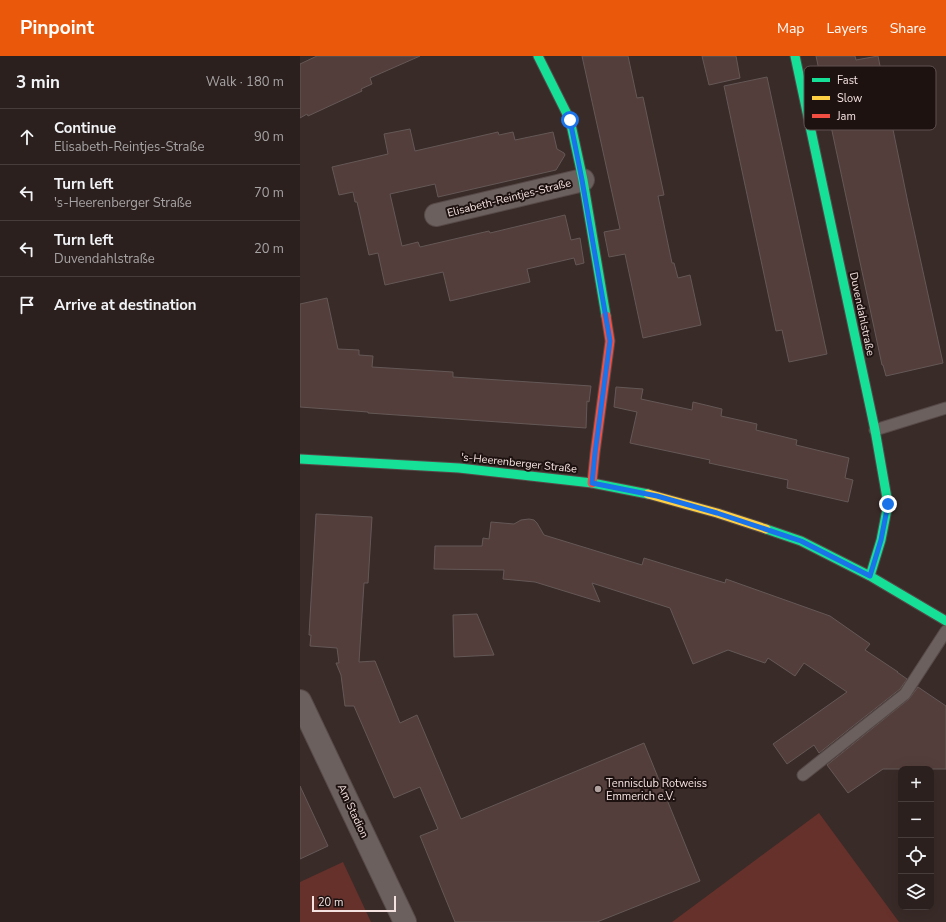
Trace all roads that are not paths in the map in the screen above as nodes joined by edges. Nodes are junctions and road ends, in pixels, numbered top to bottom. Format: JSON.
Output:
{"nodes":[{"id":1,"x":538,"y":56,"type":"edge"},
{"id":2,"x":795,"y":56,"type":"edge"},
{"id":3,"x":804,"y":98,"type":"edge"},
{"id":4,"x":811,"y":130,"type":"edge"},
{"id":5,"x":582,"y":180,"type":"junction"},
{"id":6,"x":436,"y":215,"type":"dead end"},
{"id":7,"x":946,"y":408,"type":"edge"},
{"id":8,"x":875,"y":430,"type":"junction"},
{"id":9,"x":300,"y":459,"type":"edge"},
{"id":10,"x":592,"y":483,"type":"junction"},
{"id":11,"x":870,"y":576,"type":"junction"},
{"id":12,"x":946,"y":621,"type":"edge"},
{"id":13,"x":946,"y":631,"type":"edge"},
{"id":14,"x":300,"y":701,"type":"edge"},
{"id":15,"x":802,"y":775,"type":"dead end"},
{"id":16,"x":405,"y":922,"type":"edge"}],
"edges":[{"from":1,"to":5,"type":"street","name":"Elisabeth-Reintjes-Straße"},
{"from":2,"to":3,"type":"street","name":"Duvendahlstraße"},
{"from":4,"to":8,"type":"street","name":"Duvendahlstraße"},
{"from":5,"to":6,"type":"street","name":"Elisabeth-Reintjes-Straße"},
{"from":5,"to":10,"type":"street","name":"Elisabeth-Reintjes-Straße"},
{"from":7,"to":8,"type":"lane"},
{"from":8,"to":11,"type":"street","name":"Duvendahlstraße"},
{"from":9,"to":10,"type":"street","name":"'s-Heerenberger Straße"},
{"from":10,"to":11,"type":"street","name":"'s-Heerenberger Straße"},
{"from":11,"to":12,"type":"street","name":"'s-Heerenberger Straße"},
{"from":13,"to":15,"type":"lane"},
{"from":14,"to":16,"type":"street","name":"Am Stadion"}]}
